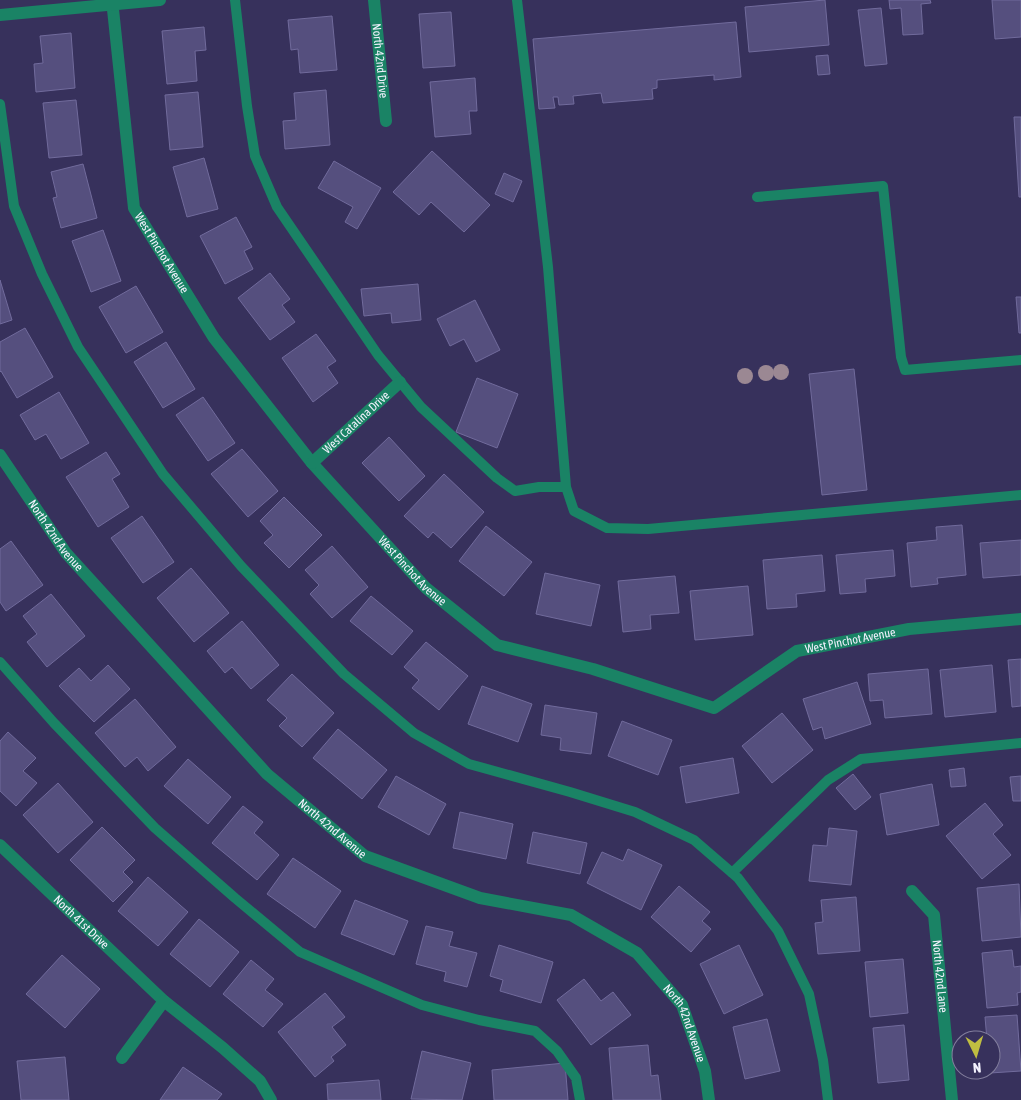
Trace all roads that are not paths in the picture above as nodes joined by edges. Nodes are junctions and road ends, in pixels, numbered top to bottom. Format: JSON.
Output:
{"nodes":[{"id":1,"x":160,"y":0,"type":"edge"},
{"id":2,"x":235,"y":0,"type":"edge"},
{"id":3,"x":374,"y":0,"type":"edge"},
{"id":4,"x":517,"y":0,"type":"edge"},
{"id":5,"x":113,"y":2,"type":"edge"},
{"id":6,"x":0,"y":15,"type":"edge"},
{"id":7,"x":0,"y":104,"type":"edge"},
{"id":8,"x":386,"y":121,"type":"dead end"},
{"id":9,"x":757,"y":196,"type":"dead end"},
{"id":10,"x":1021,"y":360,"type":"edge"},
{"id":11,"x":400,"y":382,"type":"junction"},
{"id":12,"x":0,"y":455,"type":"edge"},
{"id":13,"x":312,"y":463,"type":"junction"},
{"id":14,"x":566,"y":487,"type":"junction"},
{"id":15,"x":1021,"y":495,"type":"edge"},
{"id":16,"x":1021,"y":619,"type":"edge"},
{"id":17,"x":0,"y":662,"type":"edge"},
{"id":18,"x":1021,"y":743,"type":"edge"},
{"id":19,"x":0,"y":844,"type":"edge"},
{"id":20,"x":732,"y":873,"type":"junction"},
{"id":21,"x":912,"y":891,"type":"dead end"},
{"id":22,"x":164,"y":1001,"type":"junction"},
{"id":23,"x":122,"y":1058,"type":"dead end"},
{"id":24,"x":271,"y":1100,"type":"edge"},
{"id":25,"x":580,"y":1100,"type":"edge"},
{"id":26,"x":709,"y":1100,"type":"edge"},
{"id":27,"x":828,"y":1100,"type":"edge"},
{"id":28,"x":952,"y":1100,"type":"edge"}],
"edges":[{"from":1,"to":5,"type":"street"},
{"from":2,"to":11,"type":"lane"},
{"from":3,"to":8,"type":"street","name":"North 42nd Drive"},
{"from":4,"to":14,"type":"lane"},
{"from":5,"to":6,"type":"street"},
{"from":5,"to":13,"type":"street","name":"West Pinchot Avenue"},
{"from":7,"to":20,"type":"lane"},
{"from":9,"to":10,"type":"lane"},
{"from":11,"to":13,"type":"street","name":"West Catalina Drive"},
{"from":11,"to":14,"type":"lane"},
{"from":12,"to":26,"type":"street","name":"North 42nd Avenue"},
{"from":13,"to":16,"type":"street","name":"West Pinchot Avenue"},
{"from":14,"to":15,"type":"lane"},
{"from":17,"to":25,"type":"lane"},
{"from":18,"to":20,"type":"lane"},
{"from":19,"to":22,"type":"street","name":"North 41st Drive"},
{"from":20,"to":27,"type":"lane"},
{"from":21,"to":28,"type":"street","name":"North 42nd Lane"},
{"from":22,"to":23,"type":"street"},
{"from":22,"to":24,"type":"street","name":"North 41st Drive"}]}
